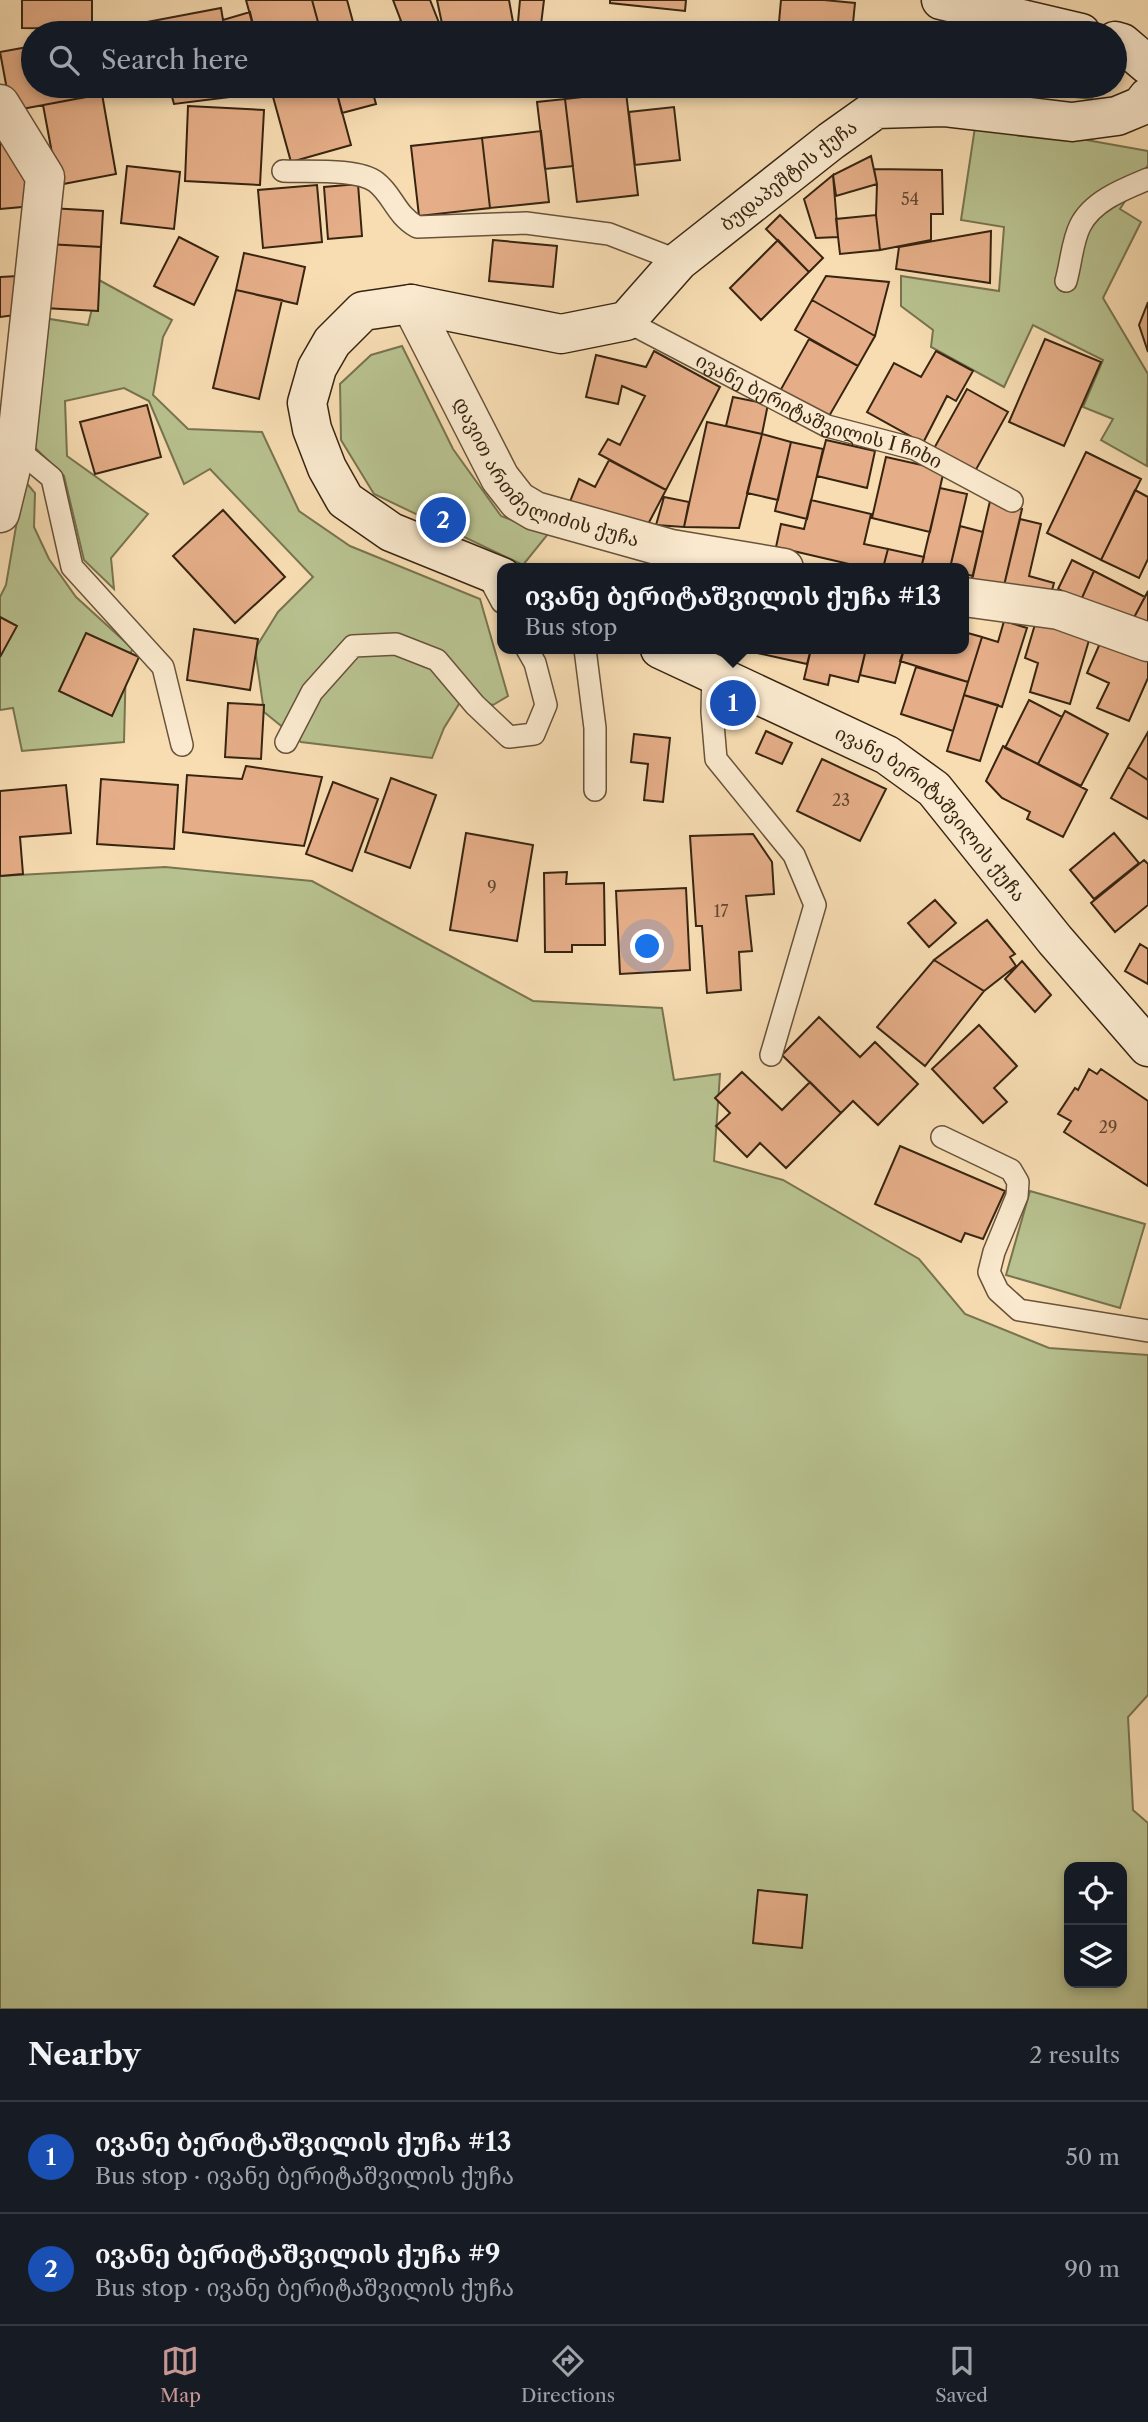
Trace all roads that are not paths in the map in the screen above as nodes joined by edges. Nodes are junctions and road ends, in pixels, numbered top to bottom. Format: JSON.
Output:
{"nodes":[{"id":1,"x":941,"y":0,"type":"edge"},
{"id":2,"x":1031,"y":21,"type":"edge"},
{"id":3,"x":1127,"y":47,"type":"edge"},
{"id":4,"x":1148,"y":65,"type":"edge"},
{"id":5,"x":1148,"y":97,"type":"edge"},
{"id":6,"x":0,"y":104,"type":"edge"},
{"id":7,"x":284,"y":171,"type":"dead end"},
{"id":8,"x":1148,"y":179,"type":"edge"},
{"id":9,"x":680,"y":261,"type":"junction"},
{"id":10,"x":1066,"y":281,"type":"dead end"},
{"id":11,"x":411,"y":304,"type":"junction"},
{"id":12,"x":626,"y":321,"type":"junction"},
{"id":13,"x":16,"y":448,"type":"junction"},
{"id":14,"x":1012,"y":500,"type":"dead end"},
{"id":15,"x":0,"y":513,"type":"edge"},
{"id":16,"x":754,"y":563,"type":"edge"},
{"id":17,"x":493,"y":573,"type":"edge"},
{"id":18,"x":969,"y":598,"type":"edge"},
{"id":19,"x":1148,"y":642,"type":"edge"},
{"id":20,"x":530,"y":654,"type":"edge"},
{"id":21,"x":586,"y":654,"type":"edge"},
{"id":22,"x":672,"y":654,"type":"edge"},
{"id":23,"x":713,"y":672,"type":"junction"},
{"id":24,"x":286,"y":742,"type":"dead end"},
{"id":25,"x":182,"y":745,"type":"dead end"},
{"id":26,"x":595,"y":790,"type":"dead end"},
{"id":27,"x":1148,"y":1047,"type":"edge"},
{"id":28,"x":771,"y":1055,"type":"dead end"},
{"id":29,"x":942,"y":1137,"type":"dead end"},
{"id":30,"x":1148,"y":1331,"type":"edge"}],
"edges":[{"from":1,"to":2,"type":"main road"},
{"from":3,"to":4,"type":"main road"},
{"from":5,"to":9,"type":"main road","name":"ბუდაპეშტის ქუჩა"},
{"from":6,"to":13,"type":"main road"},
{"from":7,"to":9,"type":"lane"},
{"from":8,"to":10,"type":"lane"},
{"from":9,"to":12,"type":"main road","name":"ბუდაპეშტის ქუჩა"},
{"from":11,"to":12,"type":"main road"},
{"from":11,"to":16,"type":"main road","name":"დავით ართმელიძის ქუჩა"},
{"from":11,"to":17,"type":"main road"},
{"from":12,"to":14,"type":"lane","name":"ივანე ბერიტაშვილის I ჩიხი"},
{"from":13,"to":15,"type":"main road"},
{"from":13,"to":25,"type":"lane"},
{"from":18,"to":19,"type":"main road"},
{"from":20,"to":24,"type":"lane"},
{"from":21,"to":26,"type":"lane"},
{"from":22,"to":23,"type":"main road","name":"ივანე ბერიტაშვილის ქუჩა"},
{"from":23,"to":27,"type":"main road","name":"ივანე ბერიტაშვილის ქუჩა"},
{"from":23,"to":28,"type":"lane"},
{"from":29,"to":30,"type":"lane"}]}
